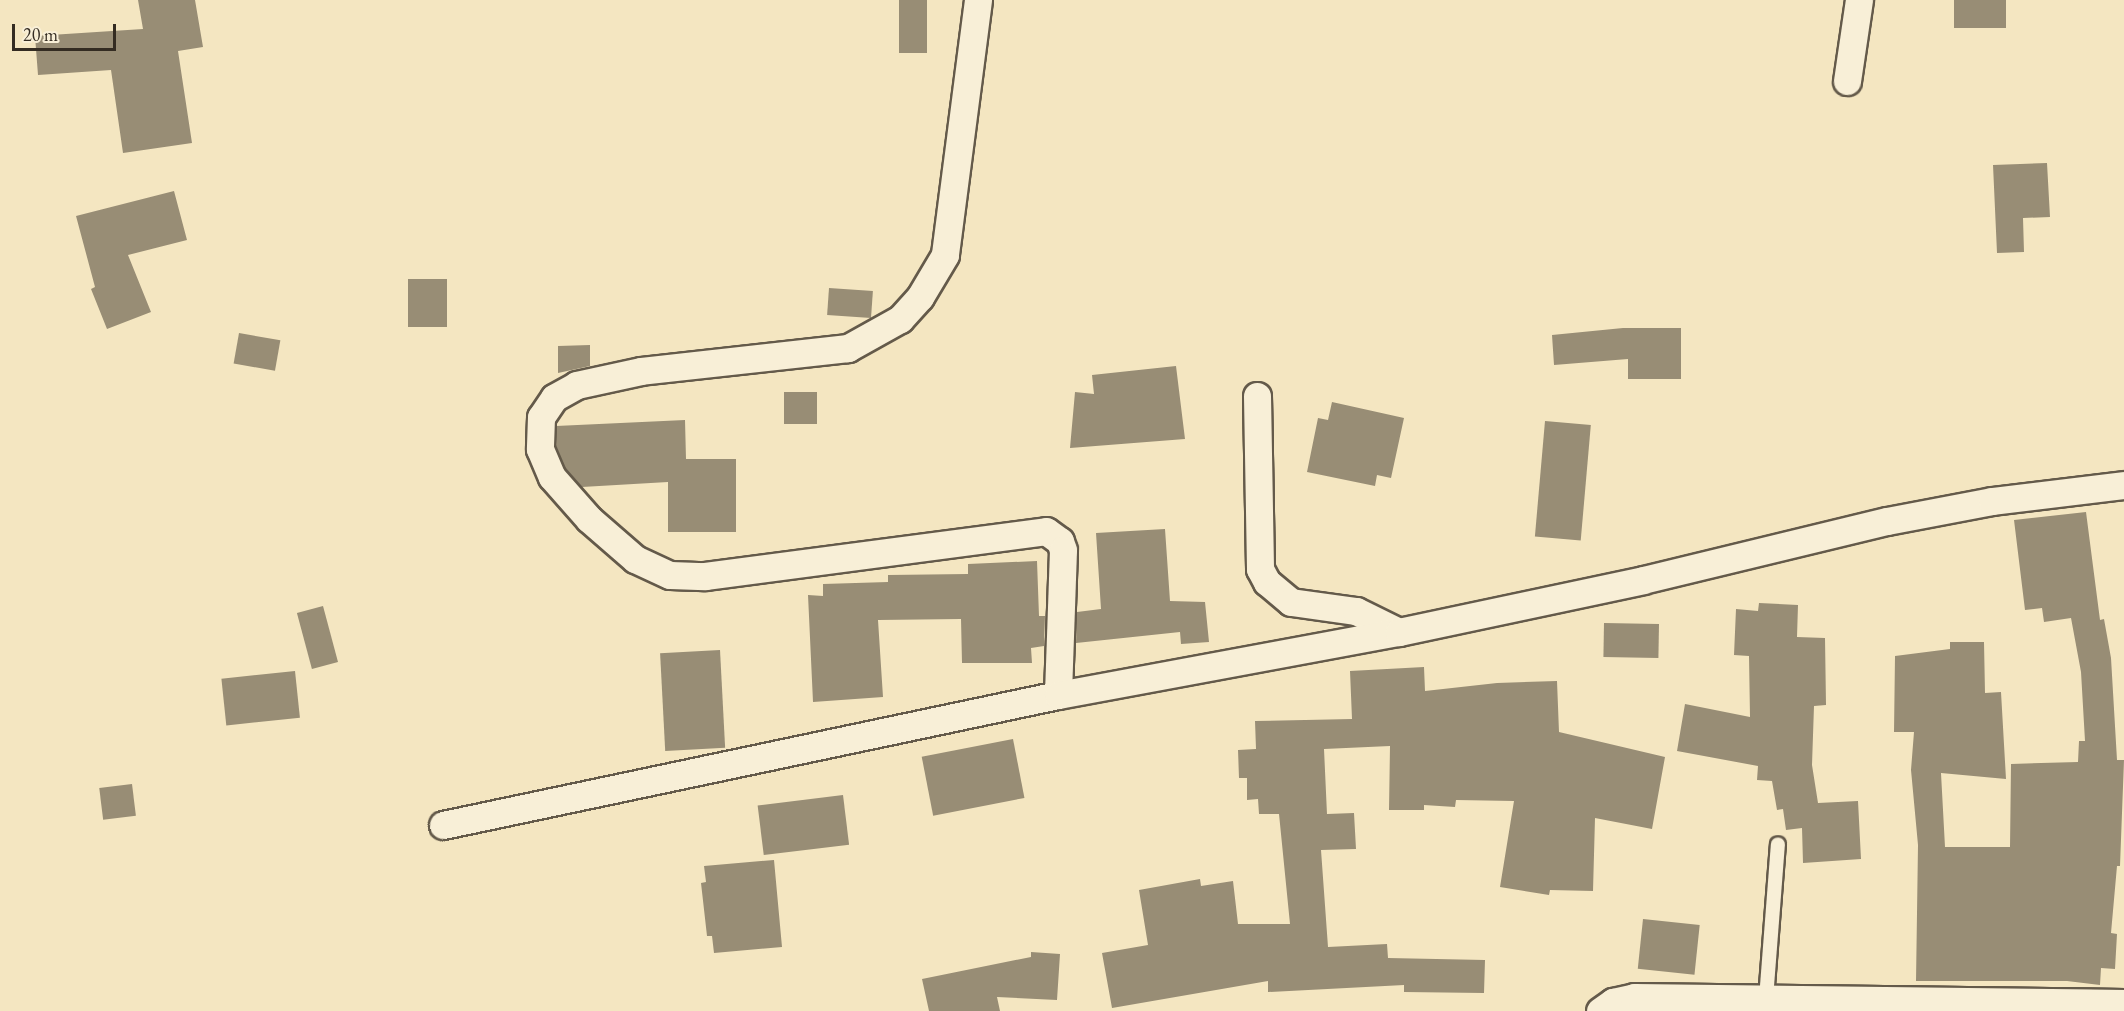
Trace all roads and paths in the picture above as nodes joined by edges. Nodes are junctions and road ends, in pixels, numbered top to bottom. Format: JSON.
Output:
{"nodes":[{"id":1,"x":978,"y":0,"type":"edge"},
{"id":2,"x":1859,"y":0,"type":"edge"},
{"id":3,"x":1847,"y":81,"type":"dead end"},
{"id":4,"x":1257,"y":396,"type":"dead end"},
{"id":5,"x":2124,"y":485,"type":"edge"},
{"id":6,"x":1399,"y":632,"type":"junction"},
{"id":7,"x":1058,"y":696,"type":"junction"},
{"id":8,"x":443,"y":825,"type":"dead end"},
{"id":9,"x":1778,"y":844,"type":"dead end"},
{"id":10,"x":1766,"y":999,"type":"junction"},
{"id":11,"x":2124,"y":1003,"type":"edge"},
{"id":12,"x":1600,"y":1011,"type":"edge"}],
"edges":[{"from":1,"to":7,"type":"street"},
{"from":2,"to":3,"type":"street"},
{"from":4,"to":6,"type":"street"},
{"from":5,"to":6,"type":"street"},
{"from":6,"to":7,"type":"street"},
{"from":7,"to":8,"type":"street"},
{"from":9,"to":10,"type":"lane"},
{"from":10,"to":11,"type":"street"},
{"from":10,"to":12,"type":"street"}]}
